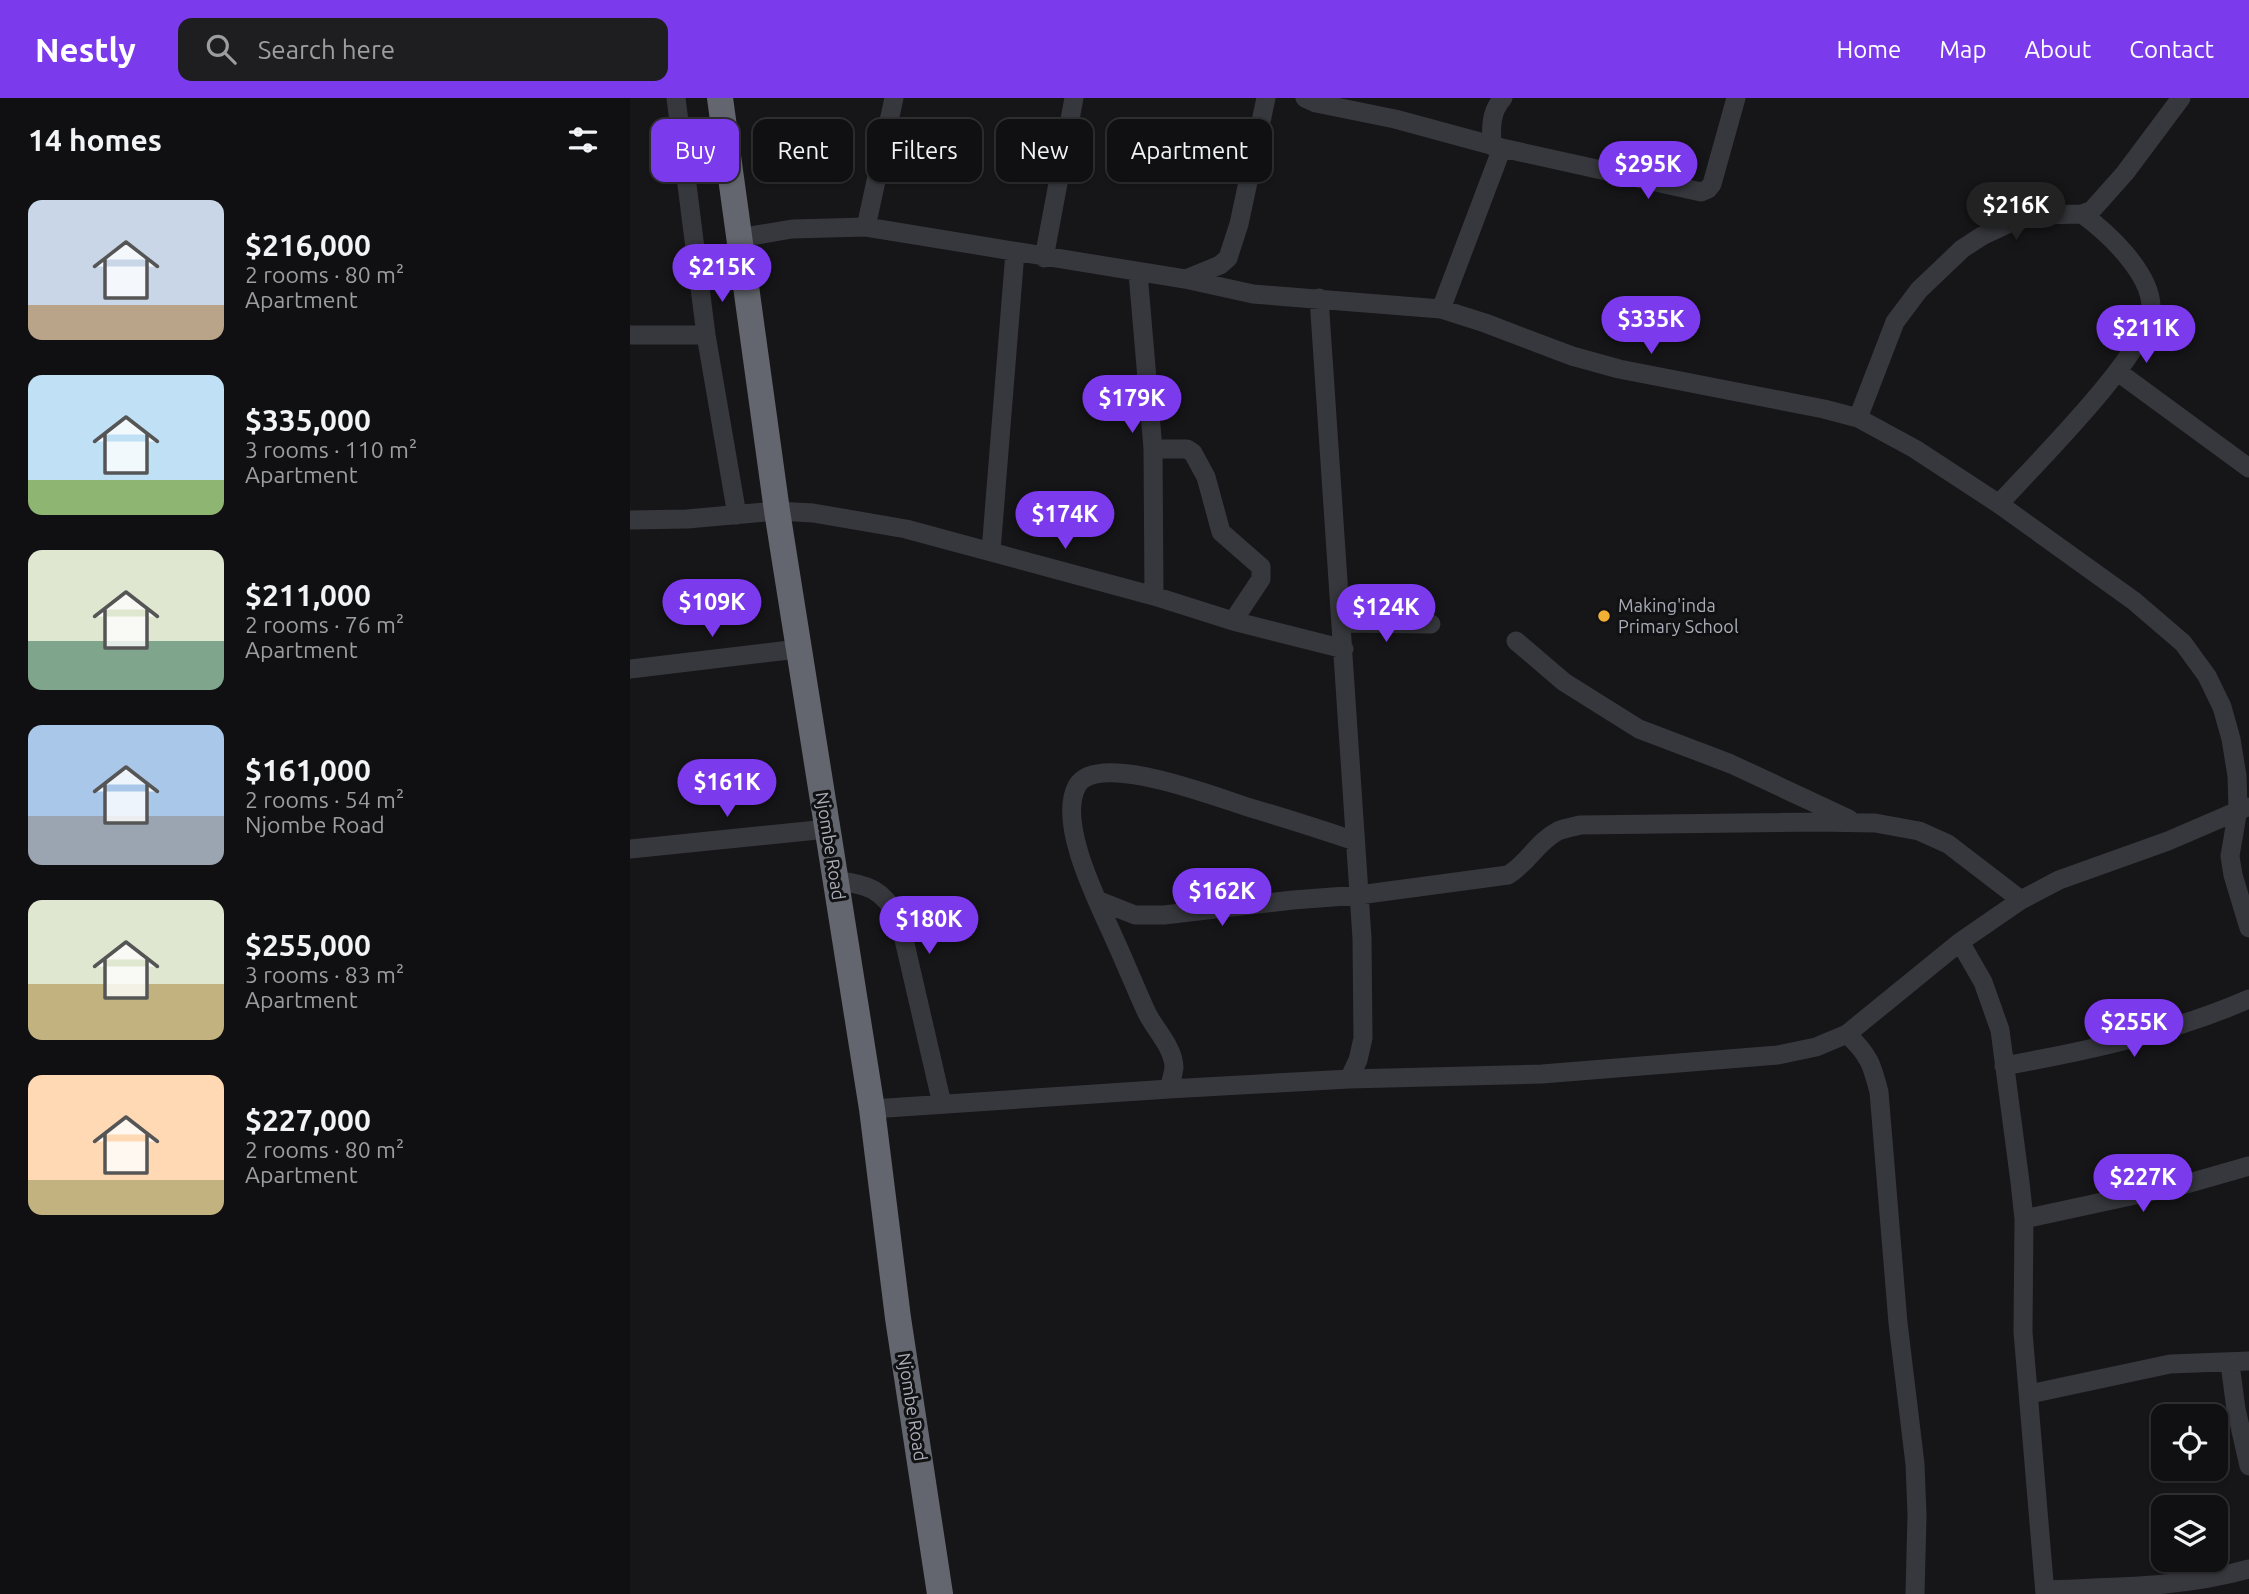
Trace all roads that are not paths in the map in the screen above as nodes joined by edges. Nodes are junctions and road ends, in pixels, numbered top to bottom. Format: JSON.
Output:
{"nodes":[{"id":1,"x":676,"y":98,"type":"edge"},
{"id":2,"x":720,"y":98,"type":"edge"},
{"id":3,"x":894,"y":98,"type":"edge"},
{"id":4,"x":1074,"y":98,"type":"edge"},
{"id":5,"x":1266,"y":98,"type":"edge"},
{"id":6,"x":1305,"y":98,"type":"edge"},
{"id":7,"x":1485,"y":98,"type":"edge"},
{"id":8,"x":1503,"y":98,"type":"edge"},
{"id":9,"x":1736,"y":98,"type":"edge"},
{"id":10,"x":2181,"y":98,"type":"edge"},
{"id":11,"x":1489,"y":145,"type":"junction"},
{"id":12,"x":2082,"y":214,"type":"junction"},
{"id":13,"x":866,"y":227,"type":"junction"},
{"id":14,"x":739,"y":238,"type":"junction"},
{"id":15,"x":1015,"y":251,"type":"junction"},
{"id":16,"x":1044,"y":258,"type":"junction"},
{"id":17,"x":1138,"y":273,"type":"junction"},
{"id":18,"x":1185,"y":279,"type":"junction"},
{"id":19,"x":1319,"y":298,"type":"junction"},
{"id":20,"x":1441,"y":309,"type":"junction"},
{"id":21,"x":630,"y":335,"type":"edge"},
{"id":22,"x":706,"y":335,"type":"junction"},
{"id":23,"x":2118,"y":372,"type":"junction"},
{"id":24,"x":1857,"y":418,"type":"junction"},
{"id":25,"x":1153,"y":449,"type":"junction"},
{"id":26,"x":2249,"y":468,"type":"edge"},
{"id":27,"x":1999,"y":504,"type":"junction"},
{"id":28,"x":777,"y":511,"type":"junction"},
{"id":29,"x":737,"y":515,"type":"junction"},
{"id":30,"x":630,"y":520,"type":"edge"},
{"id":31,"x":991,"y":551,"type":"junction"},
{"id":32,"x":1154,"y":596,"type":"junction"},
{"id":33,"x":1233,"y":621,"type":"junction"},
{"id":34,"x":1342,"y":623,"type":"junction"},
{"id":35,"x":1431,"y":624,"type":"dead end"},
{"id":36,"x":1516,"y":641,"type":"dead end"},
{"id":37,"x":798,"y":649,"type":"junction"},
{"id":38,"x":1344,"y":649,"type":"junction"},
{"id":39,"x":630,"y":669,"type":"edge"},
{"id":40,"x":2243,"y":808,"type":"edge"},
{"id":41,"x":1858,"y":823,"type":"junction"},
{"id":42,"x":827,"y":829,"type":"junction"},
{"id":43,"x":1355,"y":841,"type":"junction"},
{"id":44,"x":630,"y":849,"type":"edge"},
{"id":45,"x":835,"y":880,"type":"junction"},
{"id":46,"x":1359,"y":895,"type":"junction"},
{"id":47,"x":1097,"y":900,"type":"junction"},
{"id":48,"x":2021,"y":900,"type":"junction"},
{"id":49,"x":2249,"y":928,"type":"edge"},
{"id":50,"x":1960,"y":942,"type":"junction"},
{"id":51,"x":2249,"y":999,"type":"edge"},
{"id":52,"x":1847,"y":1034,"type":"junction"},
{"id":53,"x":2004,"y":1066,"type":"junction"},
{"id":54,"x":1349,"y":1079,"type":"junction"},
{"id":55,"x":1169,"y":1088,"type":"junction"},
{"id":56,"x":942,"y":1104,"type":"junction"},
{"id":57,"x":872,"y":1109,"type":"junction"},
{"id":58,"x":2249,"y":1166,"type":"edge"},
{"id":59,"x":2024,"y":1219,"type":"junction"},
{"id":60,"x":2239,"y":1363,"type":"edge"},
{"id":61,"x":2030,"y":1394,"type":"junction"},
{"id":62,"x":2249,"y":1466,"type":"edge"},
{"id":63,"x":2249,"y":1569,"type":"edge"},
{"id":64,"x":2045,"y":1592,"type":"edge"},
{"id":65,"x":940,"y":1594,"type":"edge"},
{"id":66,"x":1915,"y":1594,"type":"edge"}],
"edges":[{"from":1,"to":22,"type":"street"},
{"from":2,"to":14,"type":"highway","name":"Njombe Road"},
{"from":3,"to":13,"type":"street"},
{"from":4,"to":16,"type":"street"},
{"from":5,"to":18,"type":"street"},
{"from":6,"to":11,"type":"street"},
{"from":7,"to":11,"type":"street"},
{"from":8,"to":11,"type":"street"},
{"from":9,"to":11,"type":"street"},
{"from":10,"to":12,"type":"street"},
{"from":11,"to":20,"type":"street"},
{"from":12,"to":23,"type":"street"},
{"from":12,"to":24,"type":"street"},
{"from":13,"to":14,"type":"street"},
{"from":13,"to":15,"type":"street"},
{"from":14,"to":28,"type":"highway","name":"Njombe Road"},
{"from":15,"to":16,"type":"street"},
{"from":15,"to":31,"type":"street"},
{"from":16,"to":17,"type":"street"},
{"from":17,"to":18,"type":"street"},
{"from":17,"to":25,"type":"street"},
{"from":18,"to":19,"type":"street"},
{"from":19,"to":20,"type":"street"},
{"from":19,"to":34,"type":"street"},
{"from":20,"to":24,"type":"street"},
{"from":21,"to":22,"type":"street"},
{"from":22,"to":29,"type":"street"},
{"from":23,"to":26,"type":"street"},
{"from":23,"to":27,"type":"street"},
{"from":24,"to":27,"type":"street"},
{"from":25,"to":32,"type":"street"},
{"from":25,"to":33,"type":"street"},
{"from":27,"to":40,"type":"street"},
{"from":28,"to":29,"type":"street"},
{"from":28,"to":31,"type":"street"},
{"from":28,"to":37,"type":"highway","name":"Njombe Road"},
{"from":29,"to":30,"type":"street"},
{"from":31,"to":32,"type":"street"},
{"from":32,"to":33,"type":"street"},
{"from":33,"to":38,"type":"street"},
{"from":34,"to":35,"type":"street"},
{"from":34,"to":38,"type":"street"},
{"from":36,"to":41,"type":"street"},
{"from":37,"to":39,"type":"street"},
{"from":37,"to":42,"type":"highway","name":"Njombe Road"},
{"from":38,"to":43,"type":"street"},
{"from":40,"to":48,"type":"street"},
{"from":40,"to":49,"type":"street"},
{"from":41,"to":46,"type":"street"},
{"from":41,"to":48,"type":"street"},
{"from":42,"to":44,"type":"street"},
{"from":42,"to":45,"type":"highway","name":"Njombe Road"},
{"from":43,"to":46,"type":"street"},
{"from":43,"to":47,"type":"street"},
{"from":45,"to":56,"type":"street"},
{"from":45,"to":57,"type":"highway","name":"Njombe Road"},
{"from":46,"to":47,"type":"street"},
{"from":46,"to":54,"type":"street"},
{"from":47,"to":55,"type":"street"},
{"from":48,"to":50,"type":"street"},
{"from":50,"to":52,"type":"street"},
{"from":50,"to":53,"type":"street"},
{"from":51,"to":53,"type":"street"},
{"from":52,"to":54,"type":"street"},
{"from":52,"to":66,"type":"street"},
{"from":53,"to":59,"type":"street"},
{"from":54,"to":55,"type":"street"},
{"from":55,"to":56,"type":"street"},
{"from":56,"to":57,"type":"street"},
{"from":57,"to":65,"type":"highway","name":"Njombe Road"},
{"from":58,"to":59,"type":"street"},
{"from":59,"to":61,"type":"street"},
{"from":60,"to":61,"type":"street"},
{"from":60,"to":62,"type":"street"},
{"from":61,"to":64,"type":"street"},
{"from":63,"to":64,"type":"street"}]}
